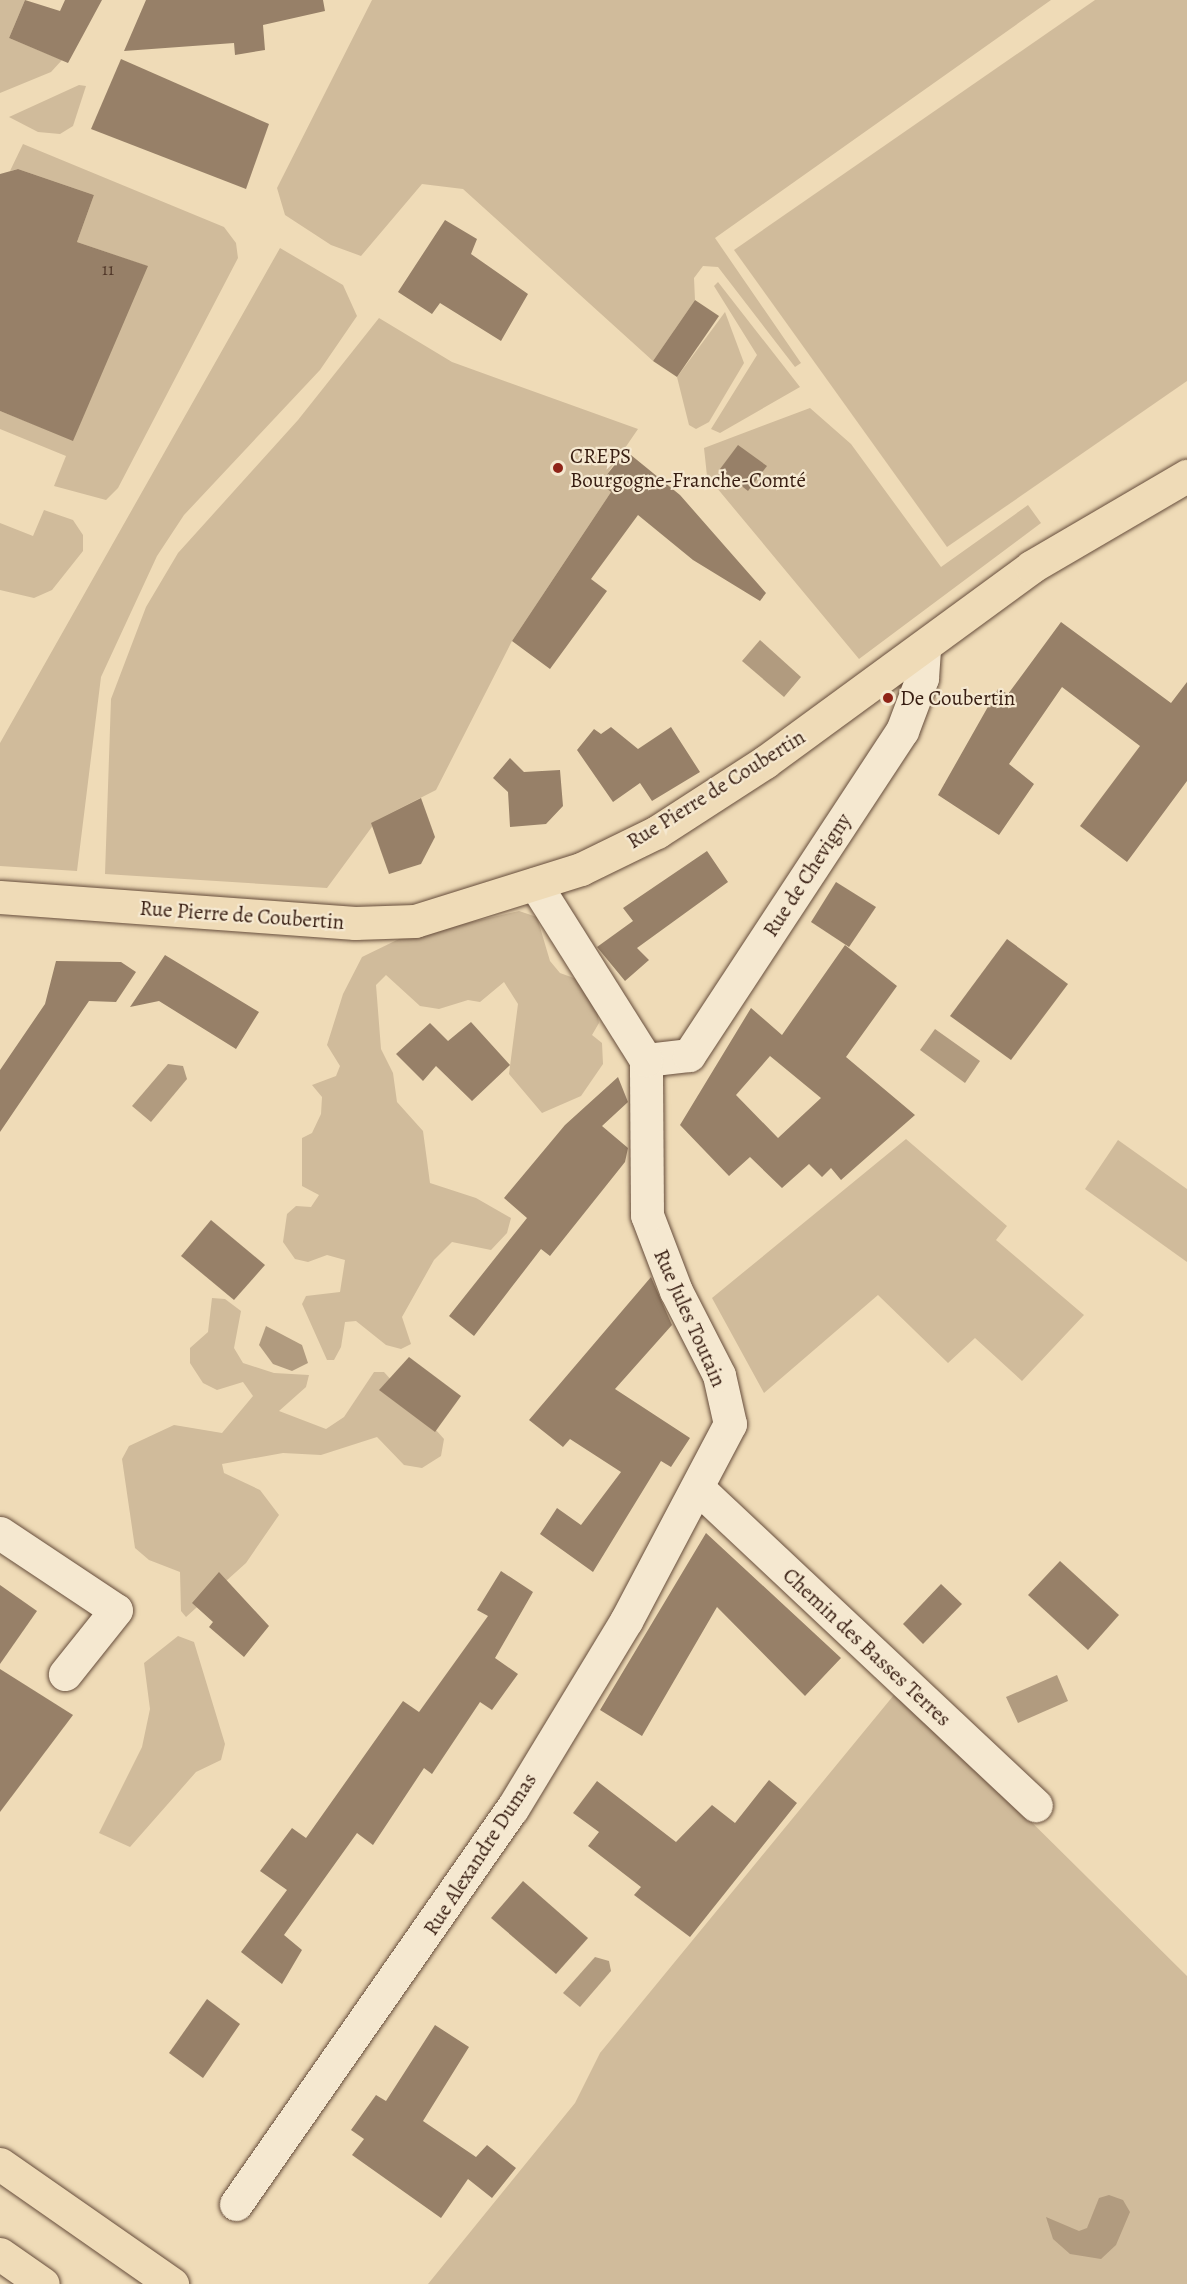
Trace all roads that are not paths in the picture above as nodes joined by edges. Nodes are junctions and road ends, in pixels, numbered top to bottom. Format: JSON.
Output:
{"nodes":[{"id":1,"x":1187,"y":476,"type":"edge"},
{"id":2,"x":924,"y":648,"type":"junction"},
{"id":3,"x":535,"y":884,"type":"junction"},
{"id":4,"x":0,"y":897,"type":"edge"},
{"id":5,"x":646,"y":1060,"type":"junction"},
{"id":6,"x":699,"y":1489,"type":"junction"},
{"id":7,"x":0,"y":1533,"type":"edge"},
{"id":8,"x":65,"y":1674,"type":"dead end"},
{"id":9,"x":1036,"y":1805,"type":"dead end"},
{"id":10,"x":0,"y":2164,"type":"edge"},
{"id":11,"x":236,"y":2204,"type":"dead end"},
{"id":12,"x":0,"y":2253,"type":"edge"},
{"id":13,"x":43,"y":2284,"type":"edge"},
{"id":14,"x":172,"y":2284,"type":"edge"}],
"edges":[{"from":1,"to":2,"type":"main road","name":"Rue Pierre de Coubertin"},
{"from":2,"to":3,"type":"main road","name":"Rue Pierre de Coubertin"},
{"from":2,"to":5,"type":"street","name":"Rue de Chevigny"},
{"from":3,"to":4,"type":"main road","name":"Rue Pierre de Coubertin"},
{"from":3,"to":5,"type":"street"},
{"from":5,"to":6,"type":"street","name":"Rue Jules Toutain"},
{"from":6,"to":9,"type":"street","name":"Chemin des Basses Terres"},
{"from":6,"to":11,"type":"street","name":"Rue Alexandre Dumas"},
{"from":7,"to":8,"type":"street"},
{"from":10,"to":14,"type":"main road"},
{"from":12,"to":13,"type":"main road"}]}
